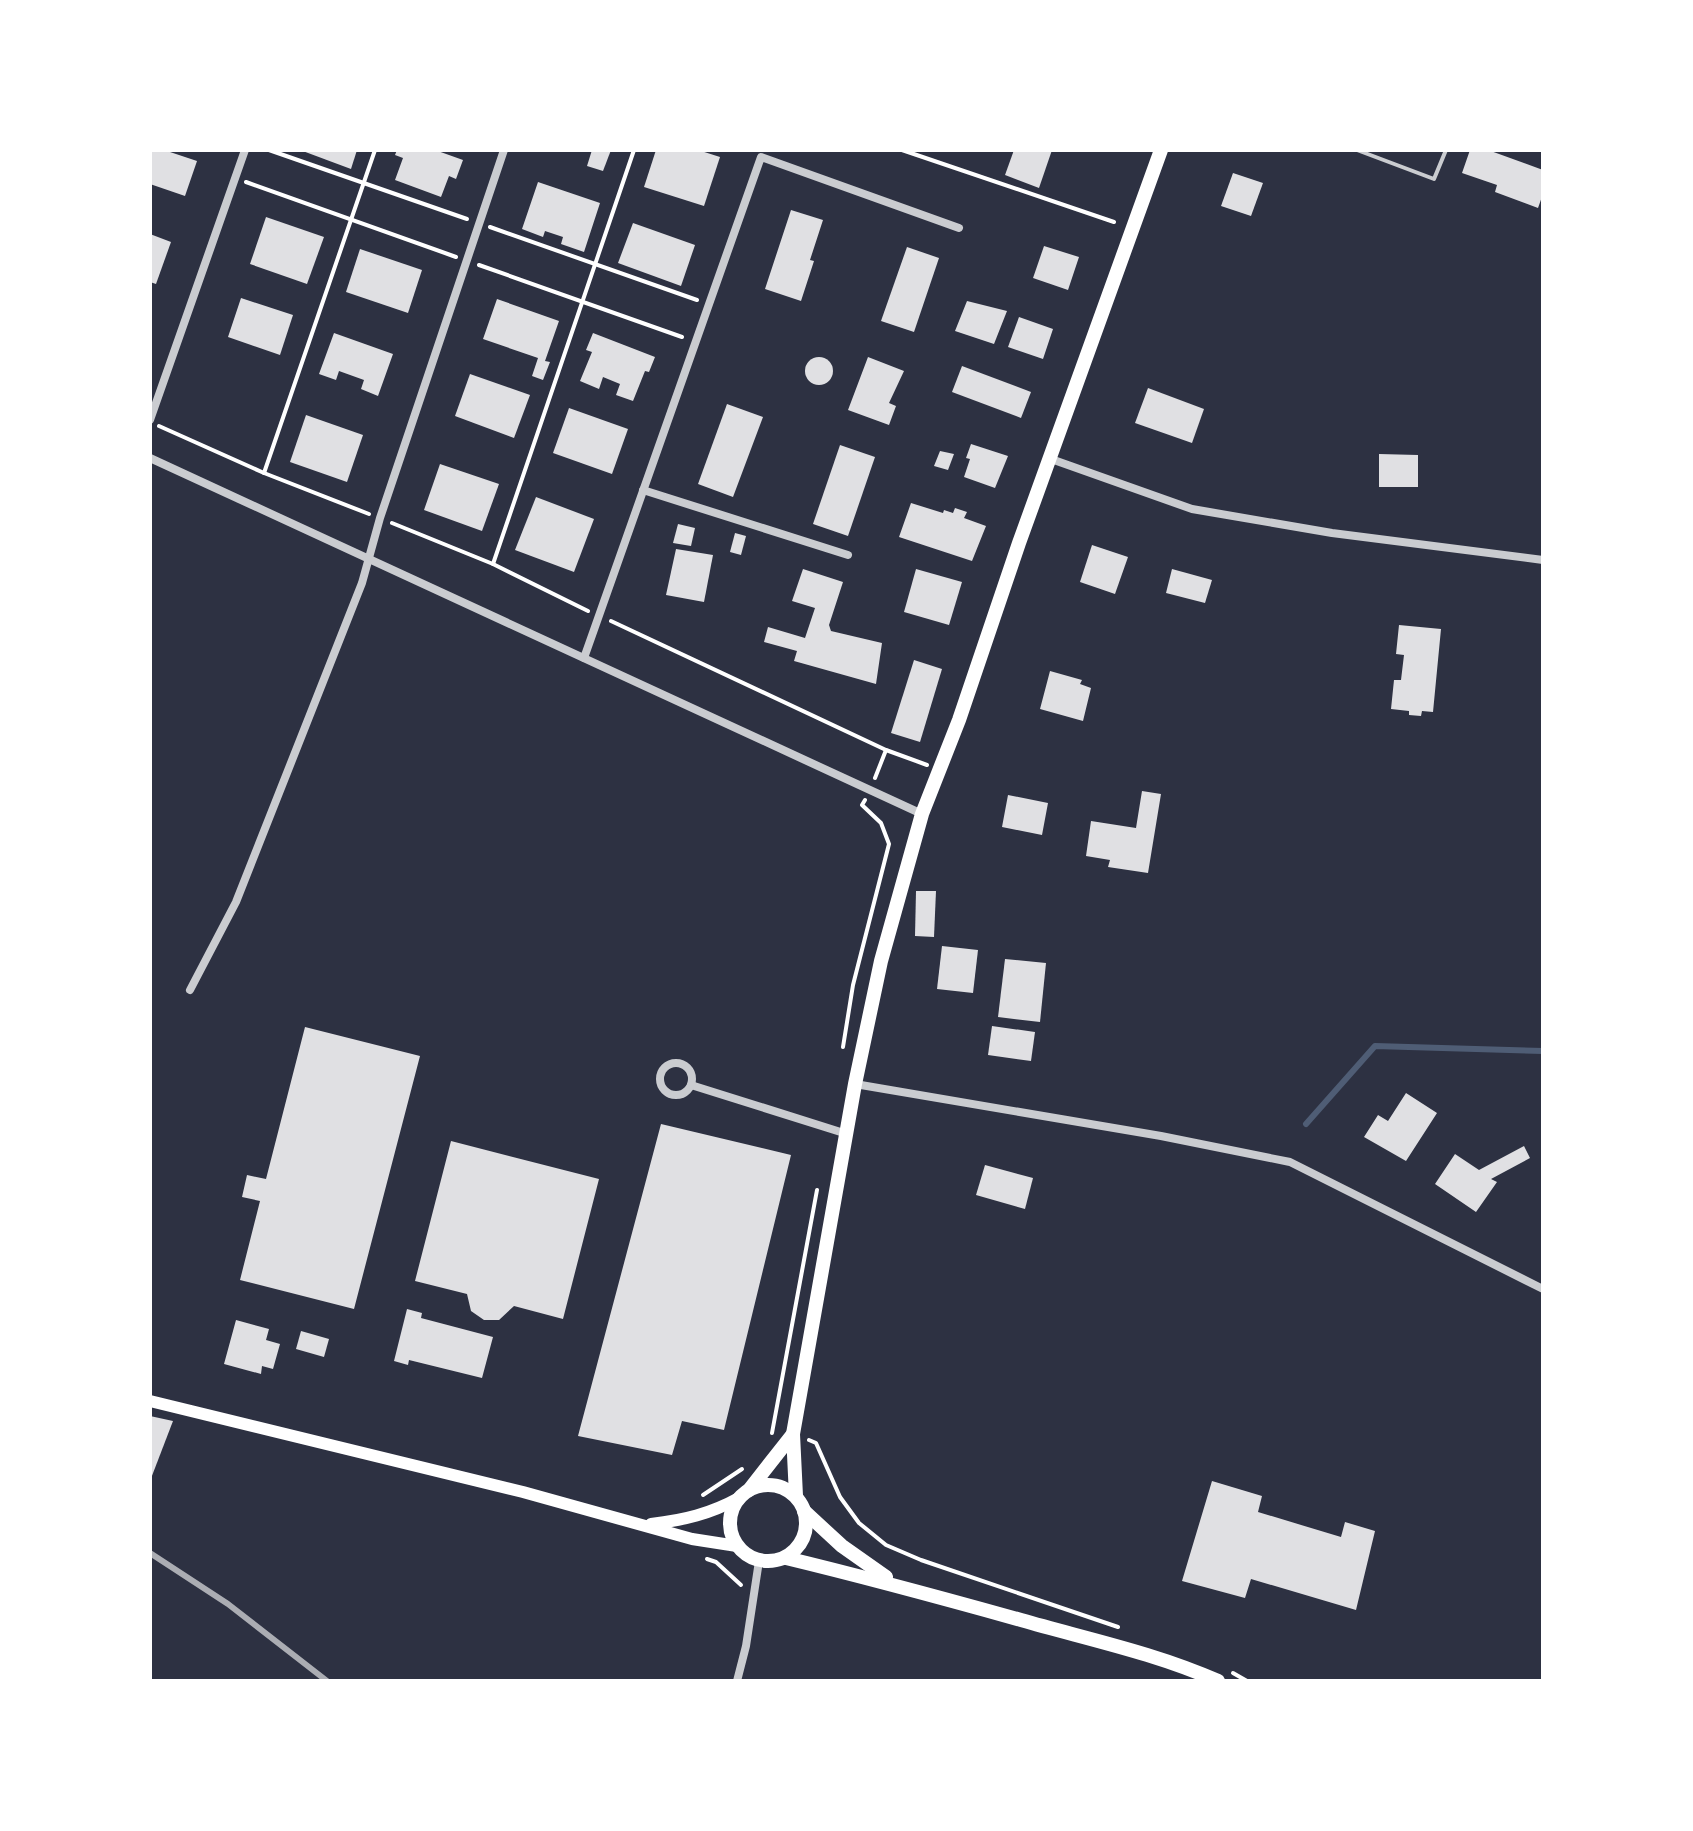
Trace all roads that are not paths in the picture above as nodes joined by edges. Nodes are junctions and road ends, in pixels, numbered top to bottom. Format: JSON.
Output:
{"nodes":[{"id":1,"x":245,"y":150,"type":"edge"},
{"id":2,"x":504,"y":150,"type":"edge"},
{"id":3,"x":1161,"y":150,"type":"edge"},
{"id":4,"x":1357,"y":150,"type":"edge"},
{"id":5,"x":1446,"y":150,"type":"edge"},
{"id":6,"x":763,"y":154,"type":"edge"},
{"id":7,"x":959,"y":228,"type":"dead end"},
{"id":8,"x":150,"y":421,"type":"edge"},
{"id":9,"x":150,"y":458,"type":"edge"},
{"id":10,"x":1051,"y":459,"type":"junction"},
{"id":11,"x":643,"y":490,"type":"junction"},
{"id":12,"x":848,"y":555,"type":"dead end"},
{"id":13,"x":370,"y":559,"type":"junction"},
{"id":14,"x":1543,"y":560,"type":"edge"},
{"id":15,"x":584,"y":658,"type":"junction"},
{"id":16,"x":922,"y":814,"type":"junction"},
{"id":17,"x":190,"y":990,"type":"dead end"},
{"id":18,"x":855,"y":1084,"type":"junction"},
{"id":19,"x":691,"y":1085,"type":"dead end"},
{"id":20,"x":847,"y":1134,"type":"junction"},
{"id":21,"x":1543,"y":1289,"type":"edge"},
{"id":22,"x":150,"y":1401,"type":"edge"},
{"id":23,"x":793,"y":1434,"type":"junction"},
{"id":24,"x":744,"y":1494,"type":"junction"},
{"id":25,"x":796,"y":1496,"type":"junction"},
{"id":26,"x":804,"y":1511,"type":"junction"},
{"id":27,"x":644,"y":1525,"type":"junction"},
{"id":28,"x":737,"y":1546,"type":"junction"},
{"id":29,"x":786,"y":1558,"type":"junction"},
{"id":30,"x":759,"y":1561,"type":"junction"},
{"id":31,"x":900,"y":1585,"type":"junction"},
{"id":32,"x":1222,"y":1675,"type":"edge"},
{"id":33,"x":737,"y":1681,"type":"edge"}],
"edges":[{"from":1,"to":8,"type":"street"},
{"from":2,"to":13,"type":"street"},
{"from":3,"to":10,"type":"main road"},
{"from":4,"to":5,"type":"lane"},
{"from":6,"to":7,"type":"street"},
{"from":6,"to":11,"type":"street"},
{"from":9,"to":13,"type":"street"},
{"from":10,"to":14,"type":"street"},
{"from":10,"to":16,"type":"main road"},
{"from":11,"to":12,"type":"street"},
{"from":11,"to":15,"type":"street"},
{"from":13,"to":15,"type":"street"},
{"from":13,"to":17,"type":"street"},
{"from":15,"to":16,"type":"street"},
{"from":16,"to":18,"type":"main road"},
{"from":18,"to":20,"type":"main road"},
{"from":18,"to":21,"type":"street"},
{"from":19,"to":20,"type":"street"},
{"from":20,"to":23,"type":"main road"},
{"from":22,"to":27,"type":"main road"},
{"from":23,"to":24,"type":"main road"},
{"from":23,"to":25,"type":"main road"},
{"from":24,"to":25,"type":"main road"},
{"from":24,"to":27,"type":"main road"},
{"from":24,"to":28,"type":"main road"},
{"from":25,"to":26,"type":"main road"},
{"from":26,"to":29,"type":"main road"},
{"from":26,"to":31,"type":"main road"},
{"from":27,"to":28,"type":"main road"},
{"from":28,"to":30,"type":"main road"},
{"from":29,"to":30,"type":"main road"},
{"from":29,"to":31,"type":"main road"},
{"from":30,"to":33,"type":"street"},
{"from":31,"to":32,"type":"main road"}]}
